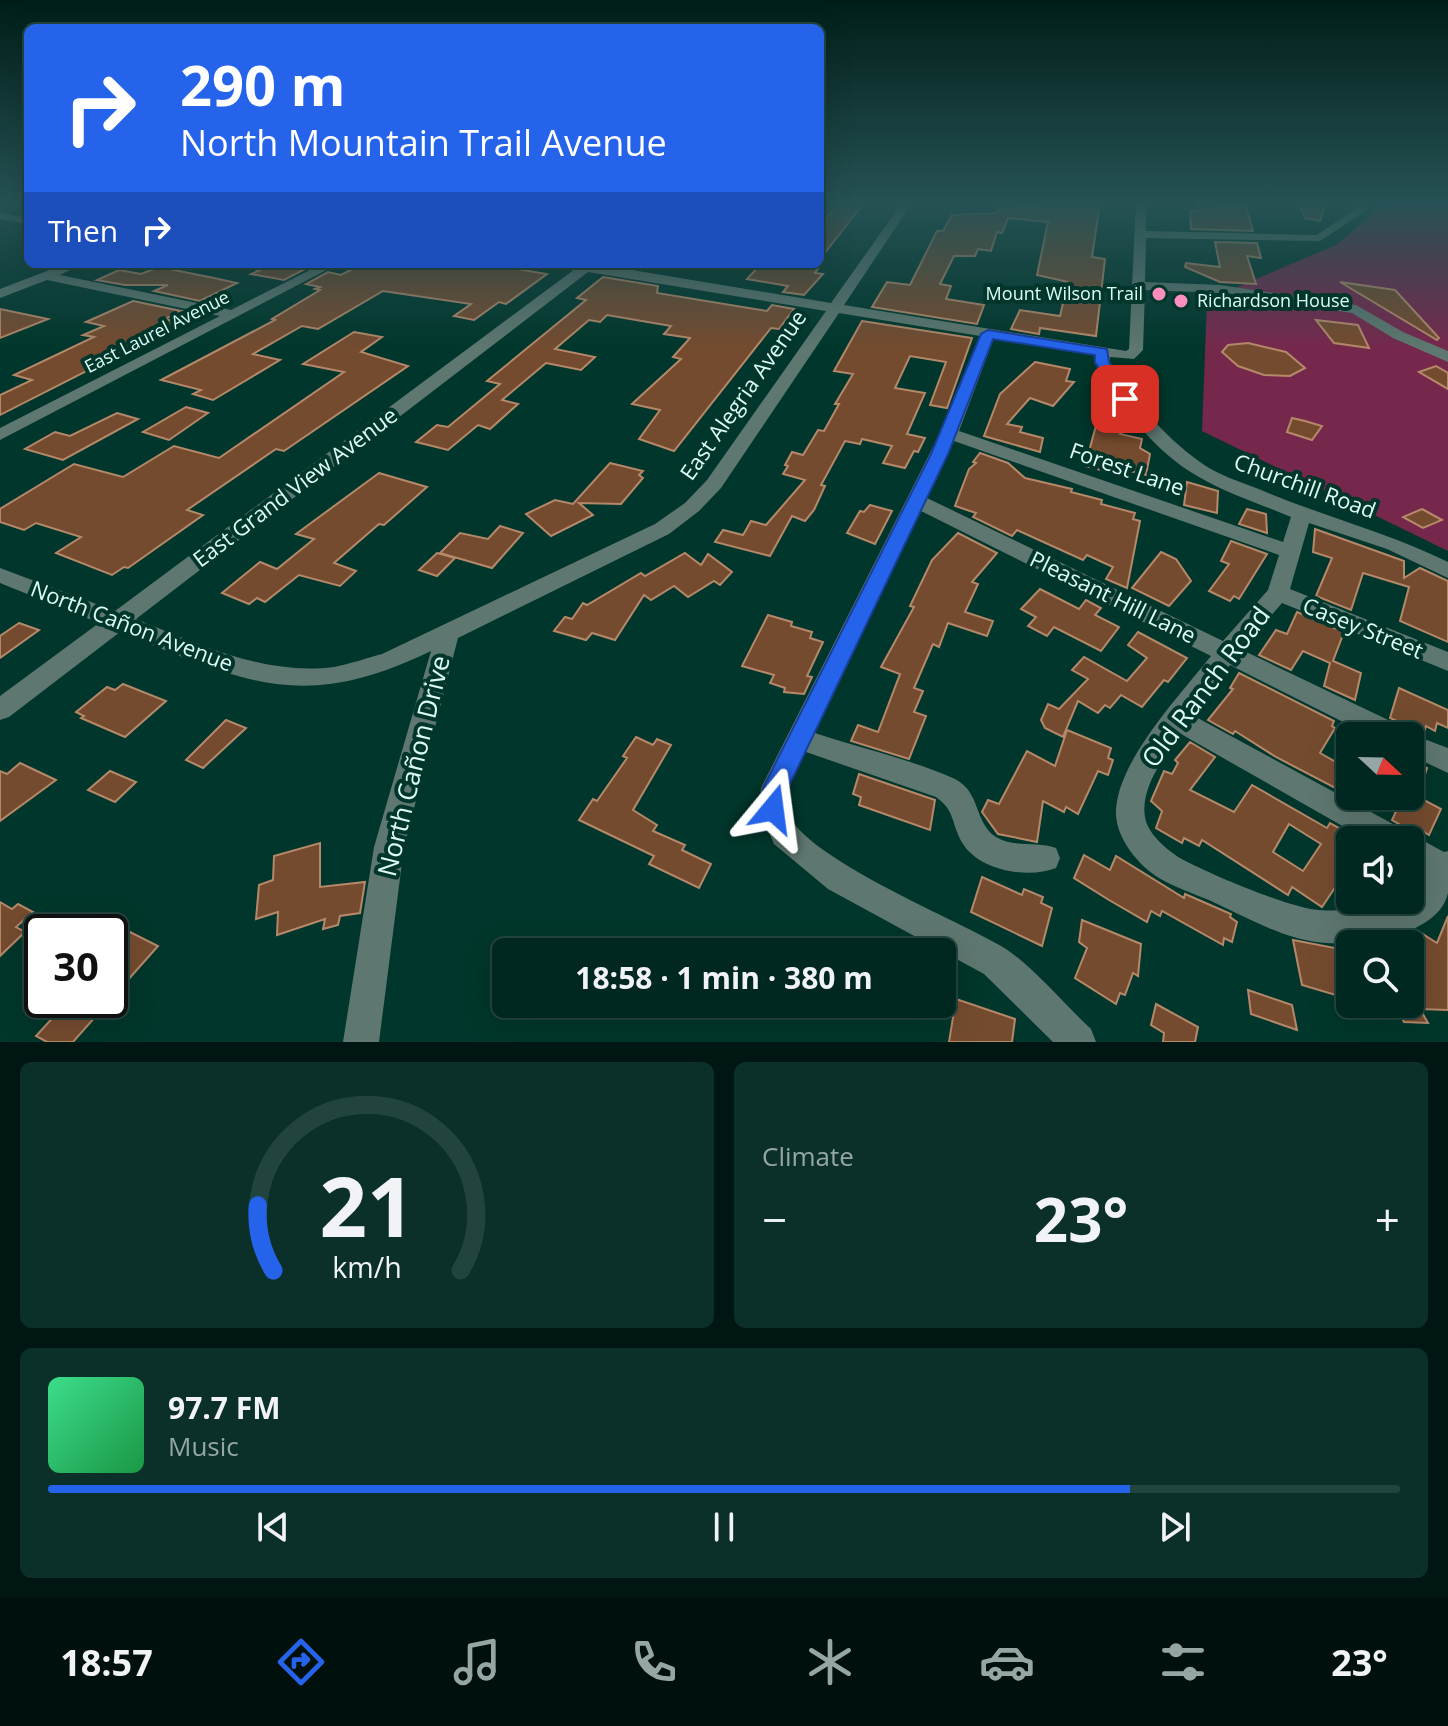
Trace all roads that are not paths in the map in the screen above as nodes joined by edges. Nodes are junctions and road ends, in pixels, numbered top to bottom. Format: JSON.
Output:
{"nodes":[{"id":1,"x":873,"y":252,"type":"edge"},
{"id":2,"x":1139,"y":252,"type":"edge"},
{"id":3,"x":66,"y":268,"type":"edge"},
{"id":4,"x":324,"y":268,"type":"edge"},
{"id":5,"x":577,"y":268,"type":"edge"},
{"id":6,"x":599,"y":268,"type":"edge"},
{"id":7,"x":46,"y":276,"type":"junction"},
{"id":8,"x":1138,"y":286,"type":"junction"},
{"id":9,"x":0,"y":294,"type":"edge"},
{"id":10,"x":834,"y":308,"type":"junction"},
{"id":11,"x":234,"y":315,"type":"junction"},
{"id":12,"x":988,"y":334,"type":"junction"},
{"id":13,"x":1102,"y":352,"type":"junction"},
{"id":14,"x":1448,"y":357,"type":"edge"},
{"id":15,"x":949,"y":433,"type":"junction"},
{"id":16,"x":0,"y":435,"type":"edge"},
{"id":17,"x":915,"y":500,"type":"junction"},
{"id":18,"x":1302,"y":514,"type":"junction"},
{"id":19,"x":1289,"y":551,"type":"junction"},
{"id":20,"x":1448,"y":571,"type":"edge"},
{"id":21,"x":0,"y":575,"type":"edge"},
{"id":22,"x":1278,"y":593,"type":"junction"},
{"id":23,"x":119,"y":619,"type":"junction"},
{"id":24,"x":448,"y":632,"type":"junction"},
{"id":25,"x":1226,"y":653,"type":"junction"},
{"id":26,"x":1448,"y":662,"type":"edge"},
{"id":27,"x":0,"y":710,"type":"edge"},
{"id":28,"x":1179,"y":720,"type":"junction"},
{"id":29,"x":1367,"y":722,"type":"edge"},
{"id":30,"x":800,"y":739,"type":"junction"},
{"id":31,"x":1424,"y":750,"type":"edge"},
{"id":32,"x":1448,"y":761,"type":"edge"},
{"id":33,"x":1369,"y":826,"type":"edge"},
{"id":34,"x":1424,"y":856,"type":"edge"},
{"id":35,"x":1045,"y":858,"type":"dead end"},
{"id":36,"x":1447,"y":867,"type":"edge"},
{"id":37,"x":361,"y":1042,"type":"edge"},
{"id":38,"x":1078,"y":1042,"type":"edge"}],
"edges":[{"from":1,"to":10,"type":"street","name":"East Alegria Avenue"},
{"from":2,"to":8,"type":"street"},
{"from":3,"to":7,"type":"street"},
{"from":4,"to":11,"type":"street","name":"East Laurel Avenue"},
{"from":5,"to":23,"type":"street","name":"East Grand View Avenue"},
{"from":6,"to":10,"type":"street"},
{"from":7,"to":9,"type":"street"},
{"from":7,"to":11,"type":"street"},
{"from":8,"to":13,"type":"street"},
{"from":8,"to":14,"type":"street"},
{"from":10,"to":12,"type":"street"},
{"from":10,"to":24,"type":"street","name":"East Alegria Avenue"},
{"from":11,"to":16,"type":"street","name":"East Laurel Avenue"},
{"from":12,"to":13,"type":"street"},
{"from":12,"to":15,"type":"street"},
{"from":13,"to":18,"type":"street","name":"Churchill Road"},
{"from":15,"to":17,"type":"street"},
{"from":15,"to":19,"type":"street","name":"Forest Lane"},
{"from":17,"to":25,"type":"street","name":"Pleasant Hill Lane"},
{"from":17,"to":30,"type":"street"},
{"from":18,"to":19,"type":"street","name":"Old Ranch Road"},
{"from":18,"to":20,"type":"street","name":"Churchill Road"},
{"from":19,"to":22,"type":"street","name":"Old Ranch Road"},
{"from":21,"to":23,"type":"street","name":"North Cañon Avenue"},
{"from":22,"to":25,"type":"street","name":"Old Ranch Road"},
{"from":22,"to":26,"type":"street","name":"Casey Street"},
{"from":23,"to":24,"type":"street","name":"North Cañon Avenue"},
{"from":23,"to":27,"type":"street","name":"East Grand View Avenue"},
{"from":24,"to":37,"type":"street","name":"North Cañon Drive"},
{"from":25,"to":28,"type":"street","name":"Old Ranch Road"},
{"from":25,"to":29,"type":"street","name":"Pleasant Hill Lane"},
{"from":28,"to":33,"type":"street"},
{"from":28,"to":36,"type":"street","name":"Old Ranch Road"},
{"from":30,"to":35,"type":"street"},
{"from":30,"to":38,"type":"street"},
{"from":31,"to":32,"type":"street"},
{"from":34,"to":36,"type":"street"}]}
